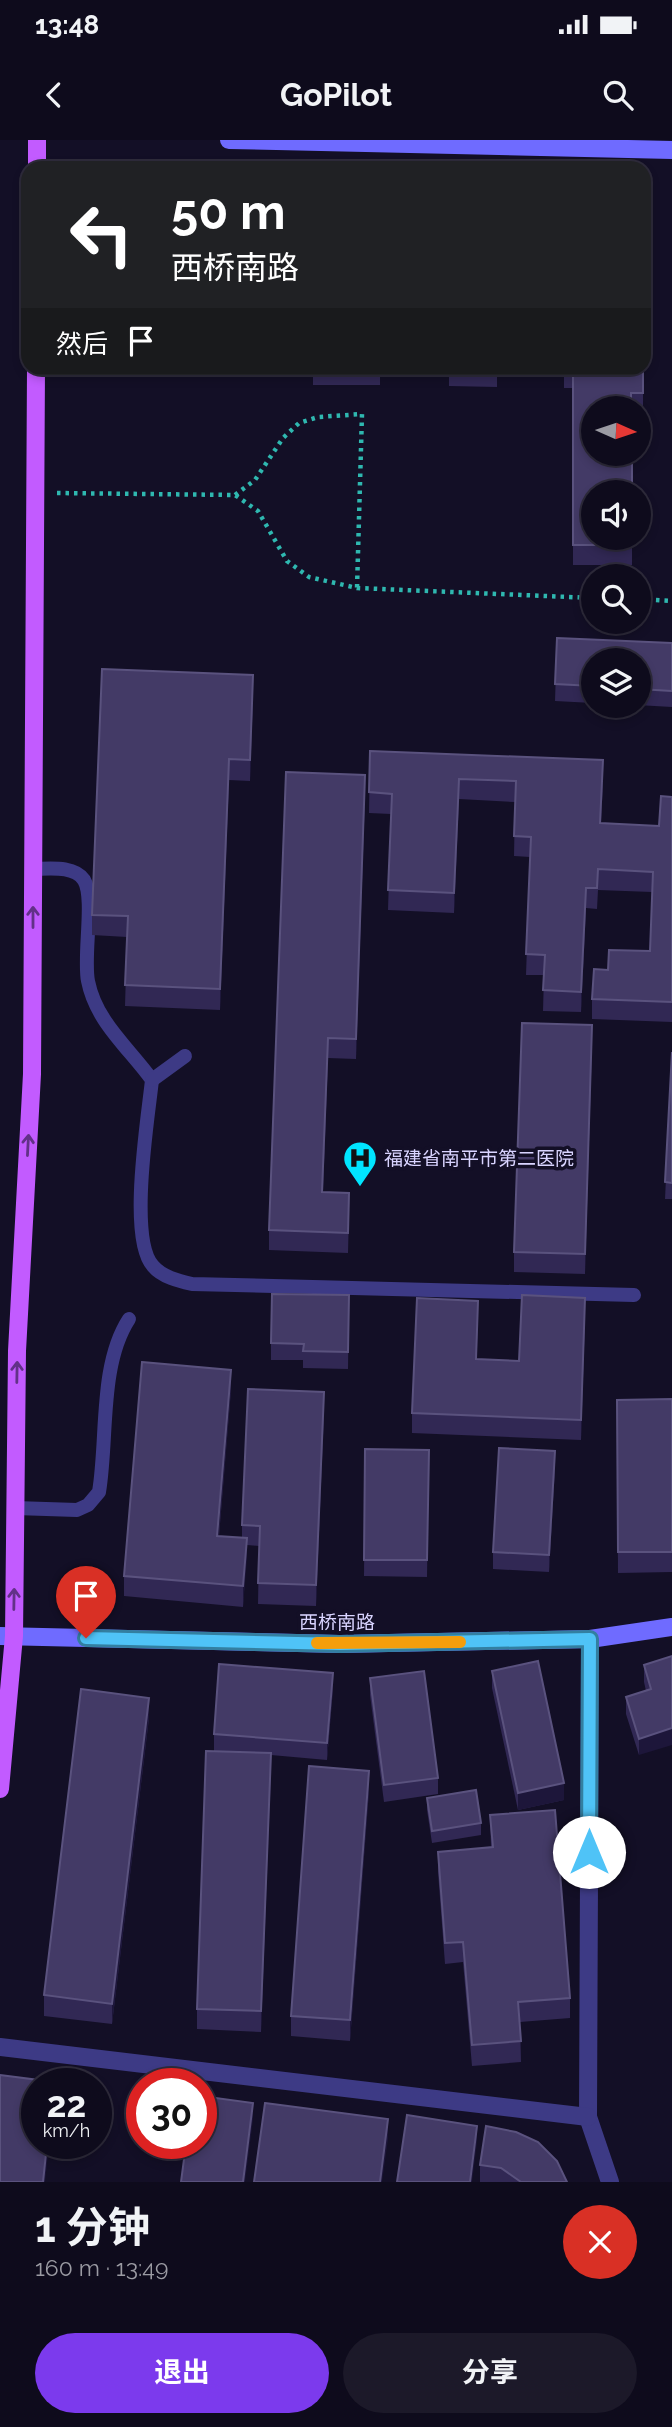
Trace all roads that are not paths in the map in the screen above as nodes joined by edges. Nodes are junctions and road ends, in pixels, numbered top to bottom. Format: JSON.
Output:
{"nodes":[{"id":1,"x":37,"y":140,"type":"edge"},
{"id":2,"x":229,"y":140,"type":"edge"},
{"id":3,"x":672,"y":150,"type":"edge"},
{"id":4,"x":37,"y":161,"type":"edge"},
{"id":5,"x":36,"y":375,"type":"edge"},
{"id":6,"x":33,"y":869,"type":"junction"},
{"id":7,"x":185,"y":1056,"type":"dead end"},
{"id":8,"x":152,"y":1080,"type":"junction"},
{"id":9,"x":634,"y":1295,"type":"dead end"},
{"id":10,"x":129,"y":1319,"type":"dead end"},
{"id":11,"x":15,"y":1508,"type":"junction"},
{"id":12,"x":672,"y":1627,"type":"edge"},
{"id":13,"x":7,"y":1636,"type":"edge"},
{"id":14,"x":590,"y":1639,"type":"junction"},
{"id":15,"x":0,"y":1790,"type":"edge"},
{"id":16,"x":0,"y":2047,"type":"edge"},
{"id":17,"x":588,"y":2117,"type":"junction"},
{"id":18,"x":610,"y":2182,"type":"edge"}],
"edges":[{"from":1,"to":4,"type":"main road"},
{"from":2,"to":3,"type":"main road"},
{"from":5,"to":6,"type":"main road"},
{"from":6,"to":8,"type":"lane"},
{"from":11,"to":6,"type":"main road","one_way":true},
{"from":7,"to":8,"type":"lane"},
{"from":8,"to":9,"type":"lane"},
{"from":10,"to":11,"type":"lane"},
{"from":13,"to":11,"type":"main road","one_way":true},
{"from":12,"to":14,"type":"main road","name":"西桥南路"},
{"from":13,"to":14,"type":"main road","name":"西桥南路"},
{"from":13,"to":15,"type":"main road"},
{"from":14,"to":17,"type":"street"},
{"from":16,"to":17,"type":"street"},
{"from":17,"to":18,"type":"street"}]}
